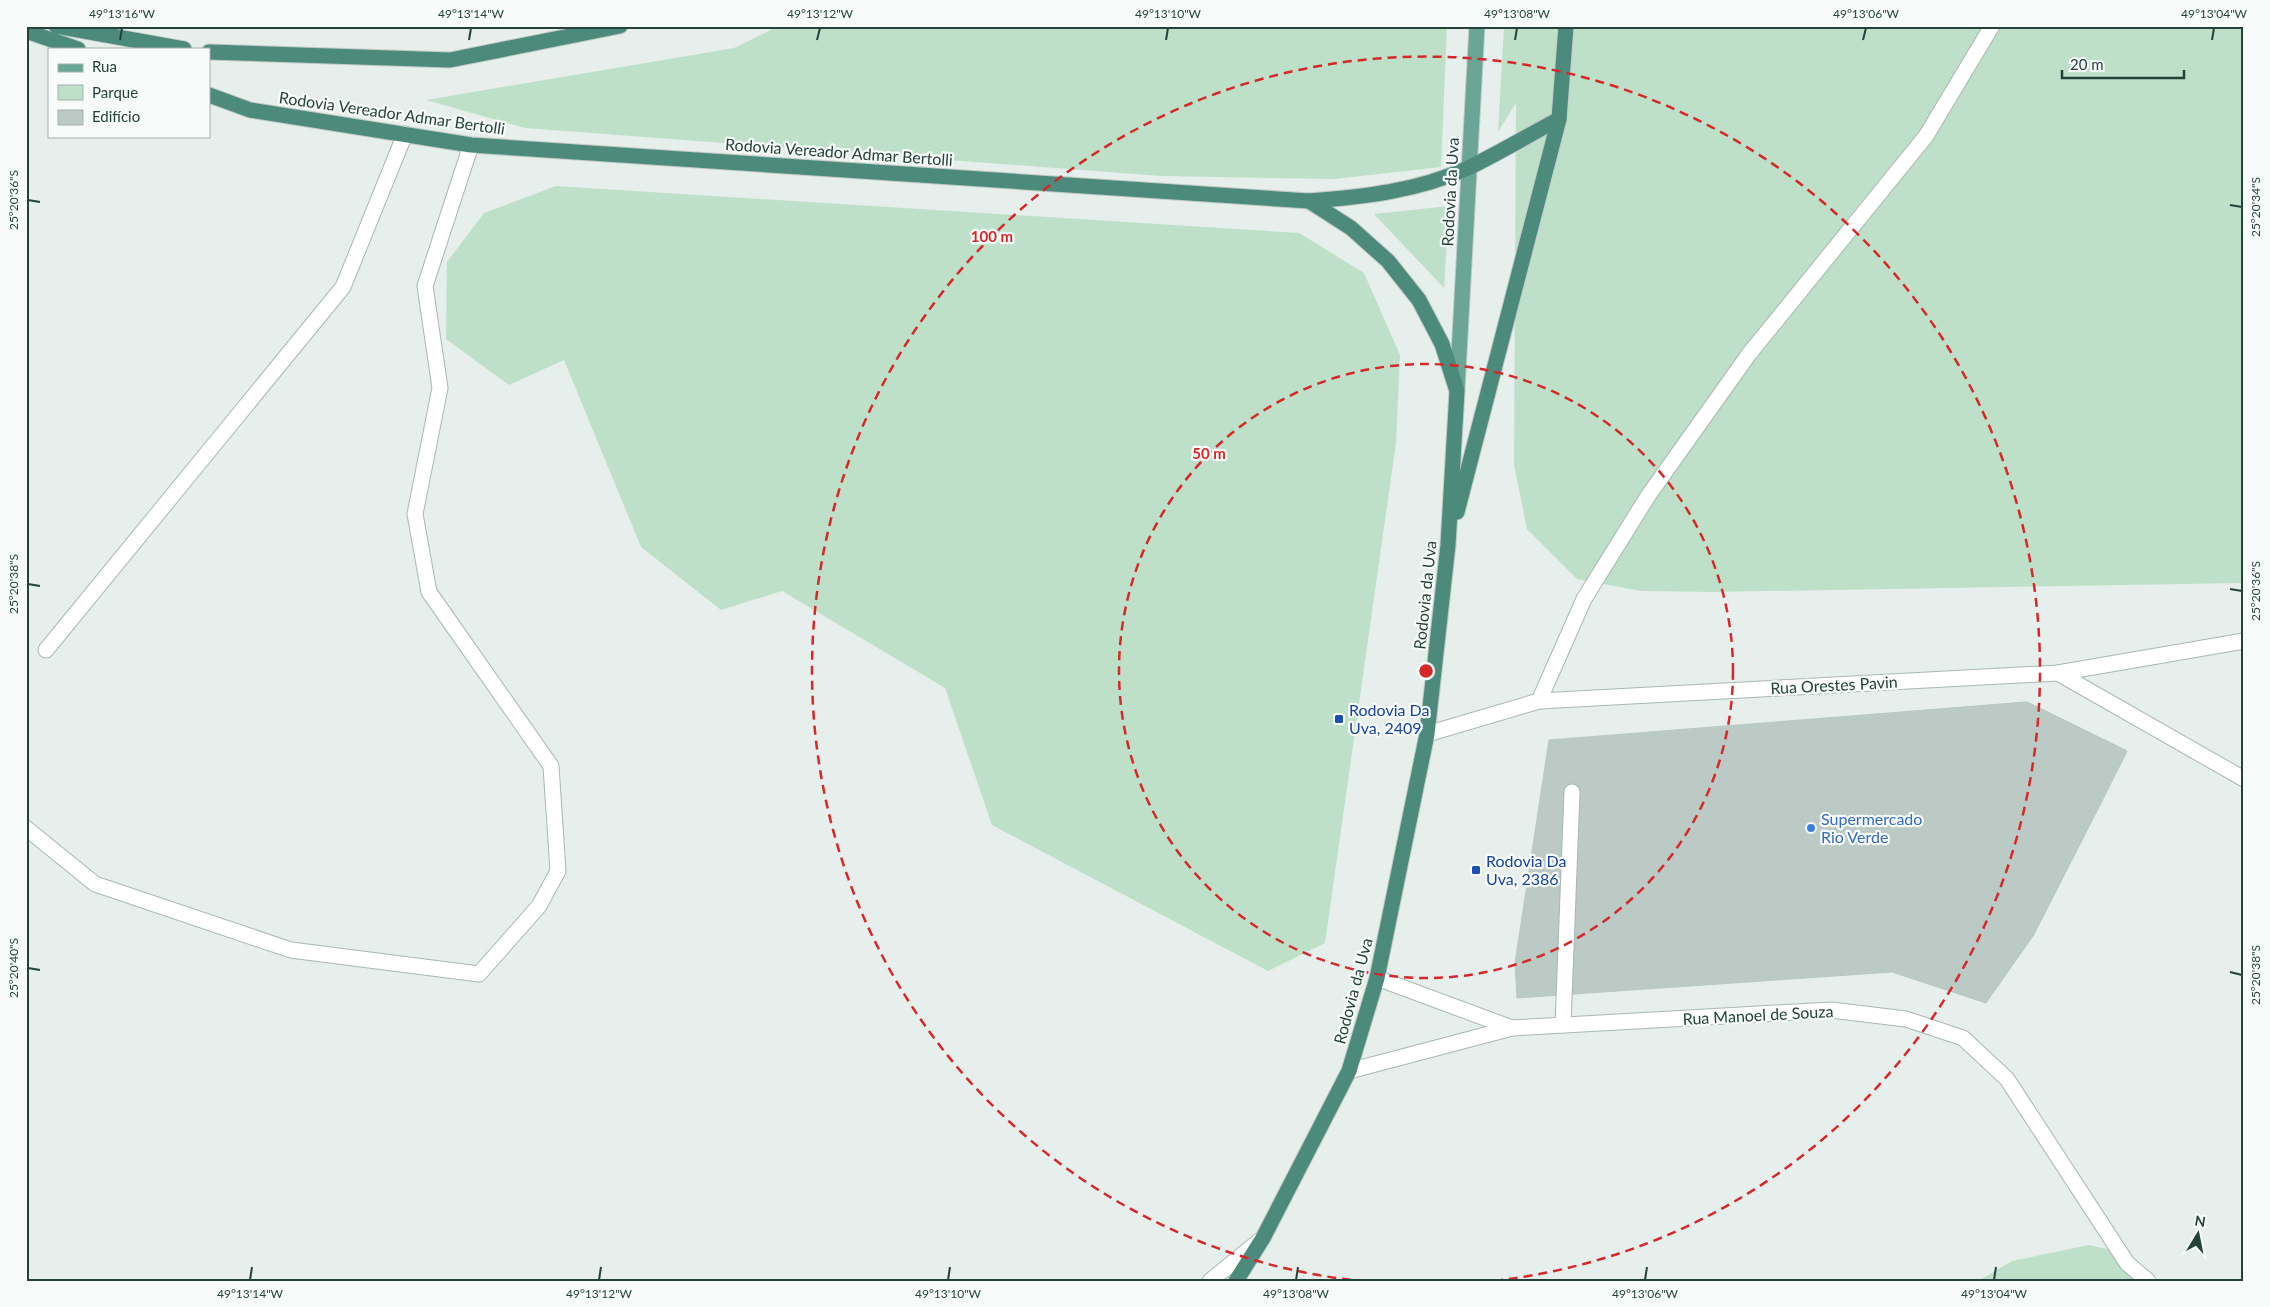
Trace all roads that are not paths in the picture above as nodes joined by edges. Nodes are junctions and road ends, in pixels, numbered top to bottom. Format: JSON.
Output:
{"nodes":[{"id":1,"x":56,"y":26,"type":"edge"},
{"id":2,"x":620,"y":26,"type":"edge"},
{"id":3,"x":1477,"y":26,"type":"edge"},
{"id":4,"x":1566,"y":26,"type":"edge"},
{"id":5,"x":1992,"y":26,"type":"edge"},
{"id":6,"x":26,"y":31,"type":"edge"},
{"id":7,"x":75,"y":48,"type":"edge"},
{"id":8,"x":178,"y":48,"type":"edge"},
{"id":9,"x":210,"y":52,"type":"edge"},
{"id":10,"x":210,"y":95,"type":"edge"},
{"id":11,"x":1559,"y":119,"type":"junction"},
{"id":12,"x":405,"y":134,"type":"junction"},
{"id":13,"x":471,"y":145,"type":"junction"},
{"id":14,"x":1468,"y":168,"type":"junction"},
{"id":15,"x":1309,"y":201,"type":"junction"},
{"id":16,"x":1457,"y":391,"type":"junction"},
{"id":17,"x":1448,"y":545,"type":"junction"},
{"id":18,"x":2244,"y":641,"type":"edge"},
{"id":19,"x":46,"y":650,"type":"dead end"},
{"id":20,"x":2058,"y":673,"type":"junction"},
{"id":21,"x":1539,"y":701,"type":"junction"},
{"id":22,"x":1427,"y":734,"type":"junction"},
{"id":23,"x":2244,"y":779,"type":"edge"},
{"id":24,"x":1572,"y":792,"type":"dead end"},
{"id":25,"x":26,"y":828,"type":"edge"},
{"id":26,"x":1377,"y":978,"type":"junction"},
{"id":27,"x":1563,"y":1025,"type":"junction"},
{"id":28,"x":1512,"y":1028,"type":"junction"},
{"id":29,"x":1349,"y":1071,"type":"junction"},
{"id":30,"x":1263,"y":1238,"type":"junction"},
{"id":31,"x":1210,"y":1281,"type":"edge"},
{"id":32,"x":1236,"y":1281,"type":"edge"},
{"id":33,"x":2148,"y":1281,"type":"edge"}],
"edges":[{"from":1,"to":8,"type":"highway"},
{"from":2,"to":9,"type":"highway"},
{"from":3,"to":14,"type":"main road","name":"Rodovia da Uva"},
{"from":4,"to":11,"type":"highway"},
{"from":5,"to":21,"type":"street"},
{"from":6,"to":7,"type":"highway"},
{"from":10,"to":12,"type":"highway","name":"Rodovia Vereador Admar Bertolli"},
{"from":11,"to":14,"type":"highway","name":"Rodovia Vereador Admar Bertolli"},
{"from":11,"to":17,"type":"highway"},
{"from":12,"to":13,"type":"highway","name":"Rodovia Vereador Admar Bertolli"},
{"from":12,"to":19,"type":"street"},
{"from":13,"to":15,"type":"highway","name":"Rodovia Vereador Admar Bertolli"},
{"from":13,"to":25,"type":"street"},
{"from":14,"to":15,"type":"highway","name":"Rodovia Vereador Admar Bertolli"},
{"from":14,"to":16,"type":"main road","name":"Rodovia da Uva"},
{"from":15,"to":16,"type":"highway"},
{"from":16,"to":17,"type":"highway","name":"Rodovia da Uva"},
{"from":17,"to":22,"type":"highway","name":"Rodovia da Uva"},
{"from":18,"to":20,"type":"street","name":"Rua Orestes Pavin"},
{"from":20,"to":21,"type":"street","name":"Rua Orestes Pavin"},
{"from":20,"to":23,"type":"street"},
{"from":21,"to":22,"type":"street","name":"Rua Orestes Pavin"},
{"from":22,"to":26,"type":"highway","name":"Rodovia da Uva"},
{"from":24,"to":27,"type":"street"},
{"from":26,"to":28,"type":"street","name":"Rua Manoel de Souza"},
{"from":26,"to":29,"type":"highway","name":"Rodovia da Uva"},
{"from":27,"to":28,"type":"street","name":"Rua Manoel de Souza"},
{"from":27,"to":33,"type":"street","name":"Rua Manoel de Souza"},
{"from":28,"to":29,"type":"street","name":"Rua Manoel de Souza"},
{"from":29,"to":30,"type":"highway","name":"Rodovia da Uva"},
{"from":30,"to":31,"type":"street"},
{"from":30,"to":32,"type":"highway","name":"Rodovia da Uva"}]}
